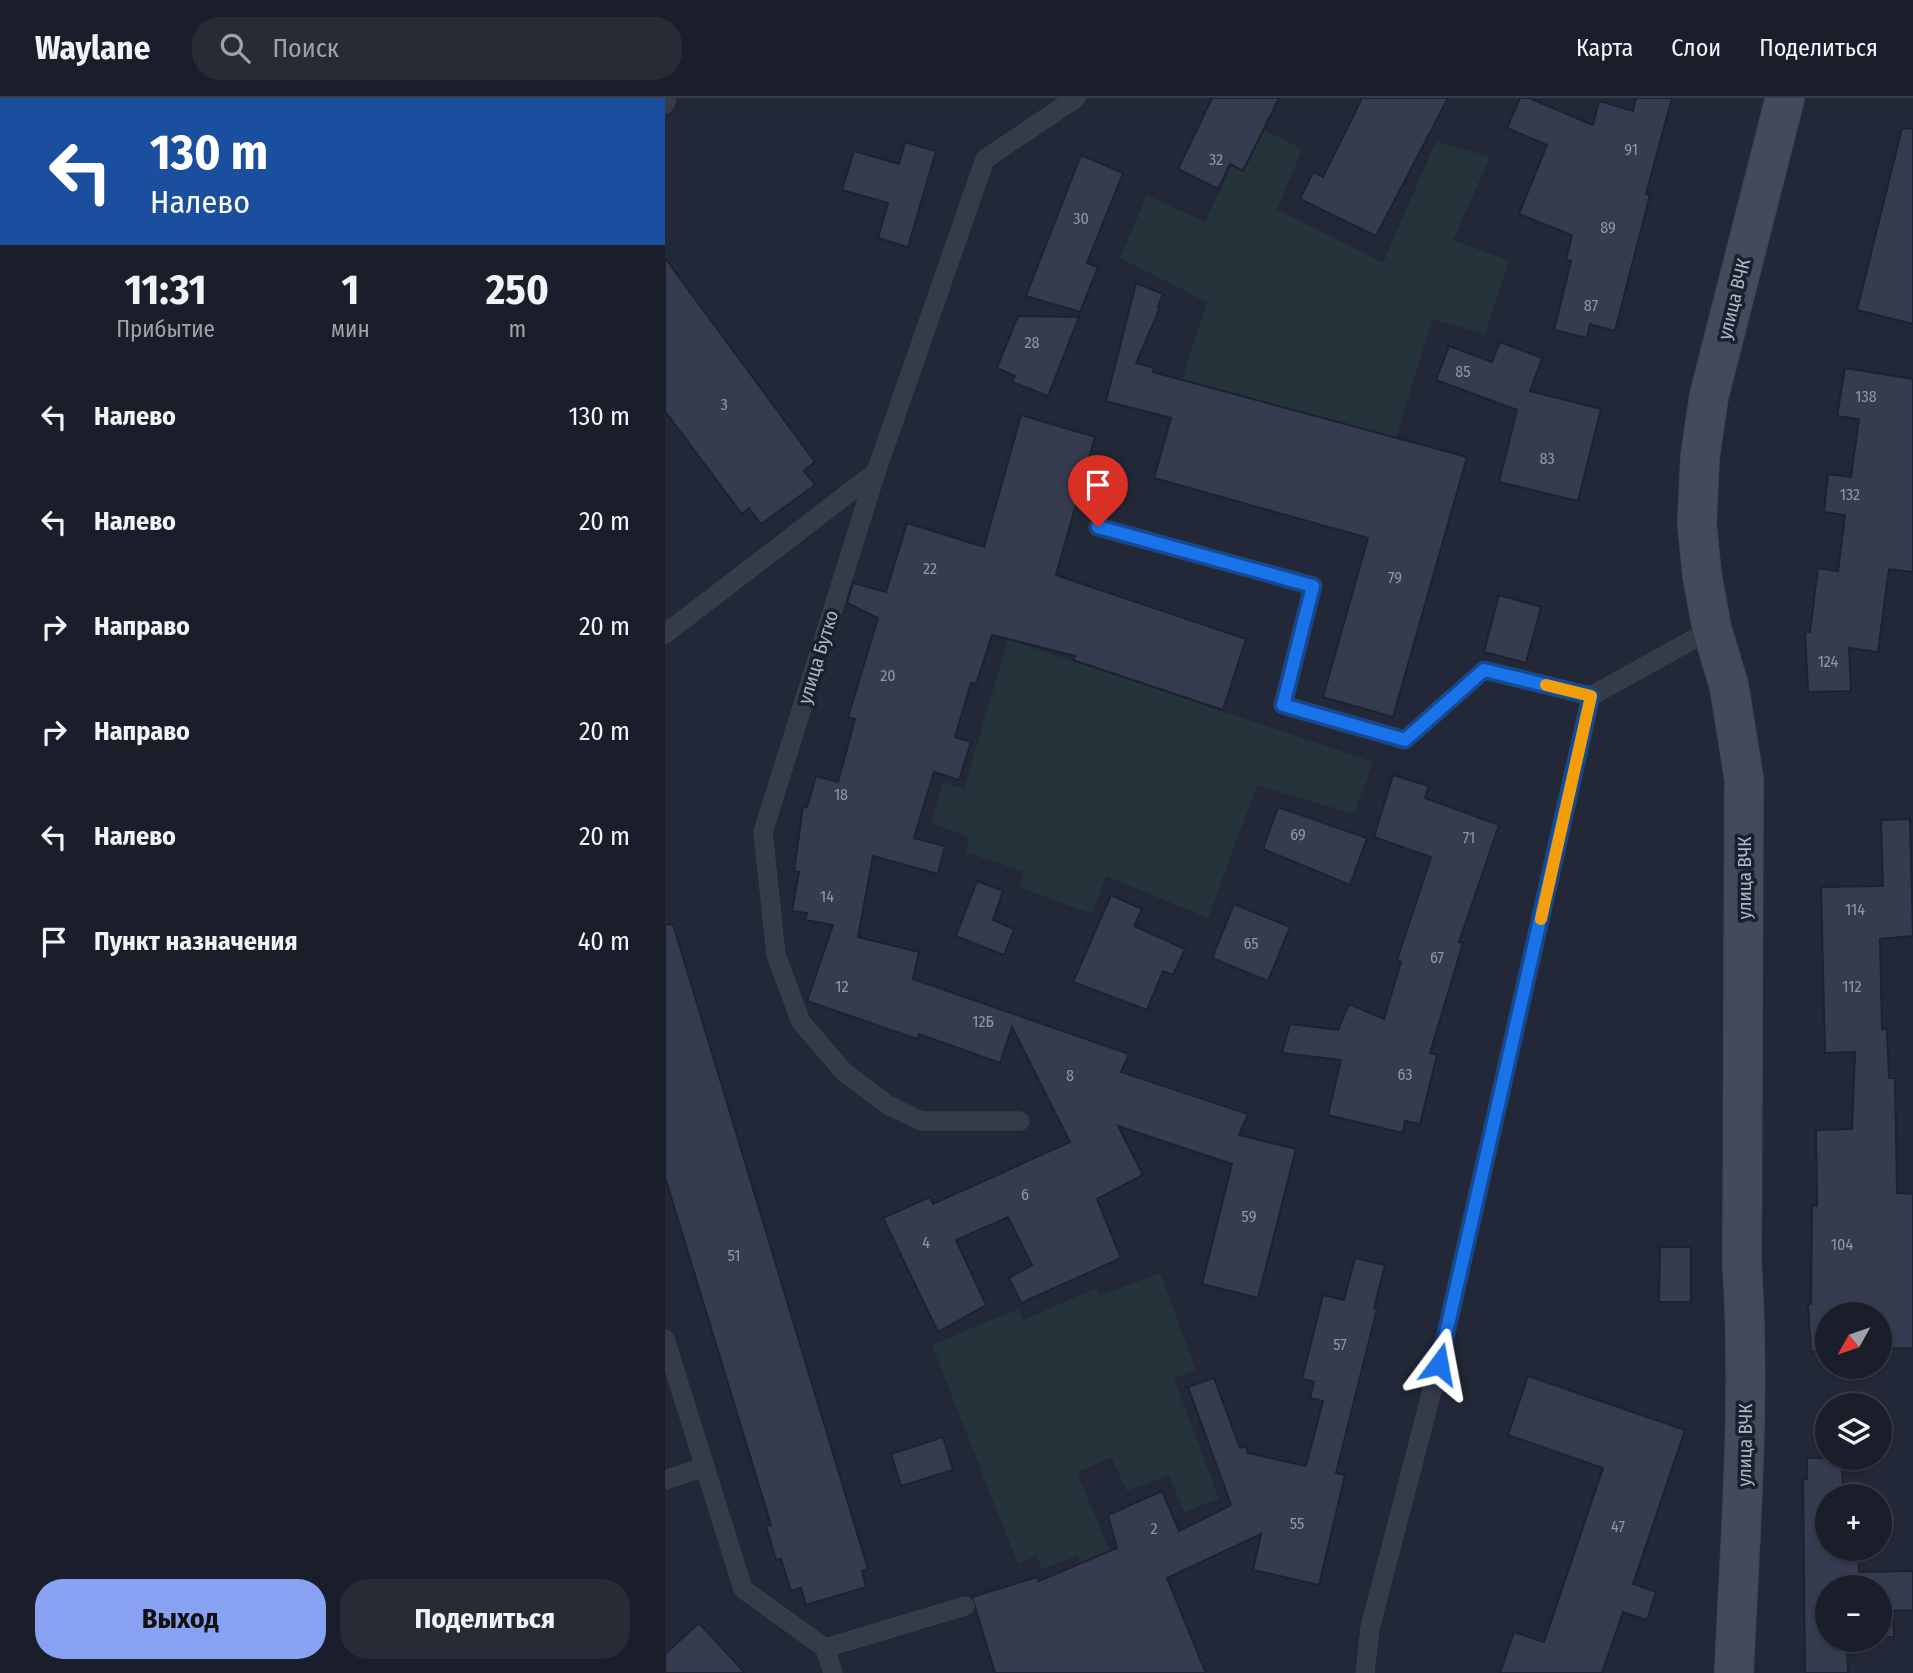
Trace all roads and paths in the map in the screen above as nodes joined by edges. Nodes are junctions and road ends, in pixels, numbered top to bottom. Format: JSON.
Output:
{"nodes":[{"id":1,"x":667,"y":98,"type":"edge"},
{"id":2,"x":1076,"y":98,"type":"edge"},
{"id":3,"x":1785,"y":98,"type":"edge"},
{"id":4,"x":665,"y":104,"type":"edge"},
{"id":5,"x":876,"y":472,"type":"junction"},
{"id":6,"x":1098,"y":527,"type":"dead end"},
{"id":7,"x":1712,"y":629,"type":"junction"},
{"id":8,"x":665,"y":634,"type":"edge"},
{"id":9,"x":1591,"y":696,"type":"junction"},
{"id":10,"x":1020,"y":1121,"type":"dead end"},
{"id":11,"x":665,"y":1339,"type":"edge"},
{"id":12,"x":705,"y":1467,"type":"junction"},
{"id":13,"x":665,"y":1480,"type":"edge"},
{"id":14,"x":965,"y":1606,"type":"dead end"},
{"id":15,"x":825,"y":1648,"type":"junction"},
{"id":16,"x":833,"y":1673,"type":"edge"},
{"id":17,"x":1365,"y":1673,"type":"edge"},
{"id":18,"x":1734,"y":1673,"type":"edge"}],
"edges":[{"from":1,"to":4,"type":"lane"},
{"from":2,"to":5,"type":"lane","name":"улица Бутко"},
{"from":3,"to":7,"type":"main road","name":"улица ВЧК"},
{"from":5,"to":8,"type":"lane"},
{"from":5,"to":10,"type":"lane","name":"улица Бутко"},
{"from":6,"to":9,"type":"lane"},
{"from":7,"to":9,"type":"lane"},
{"from":7,"to":18,"type":"main road","name":"улица ВЧК"},
{"from":9,"to":17,"type":"lane"},
{"from":11,"to":12,"type":"lane"},
{"from":12,"to":13,"type":"lane"},
{"from":12,"to":15,"type":"lane"},
{"from":14,"to":15,"type":"lane"},
{"from":15,"to":16,"type":"lane"}]}
